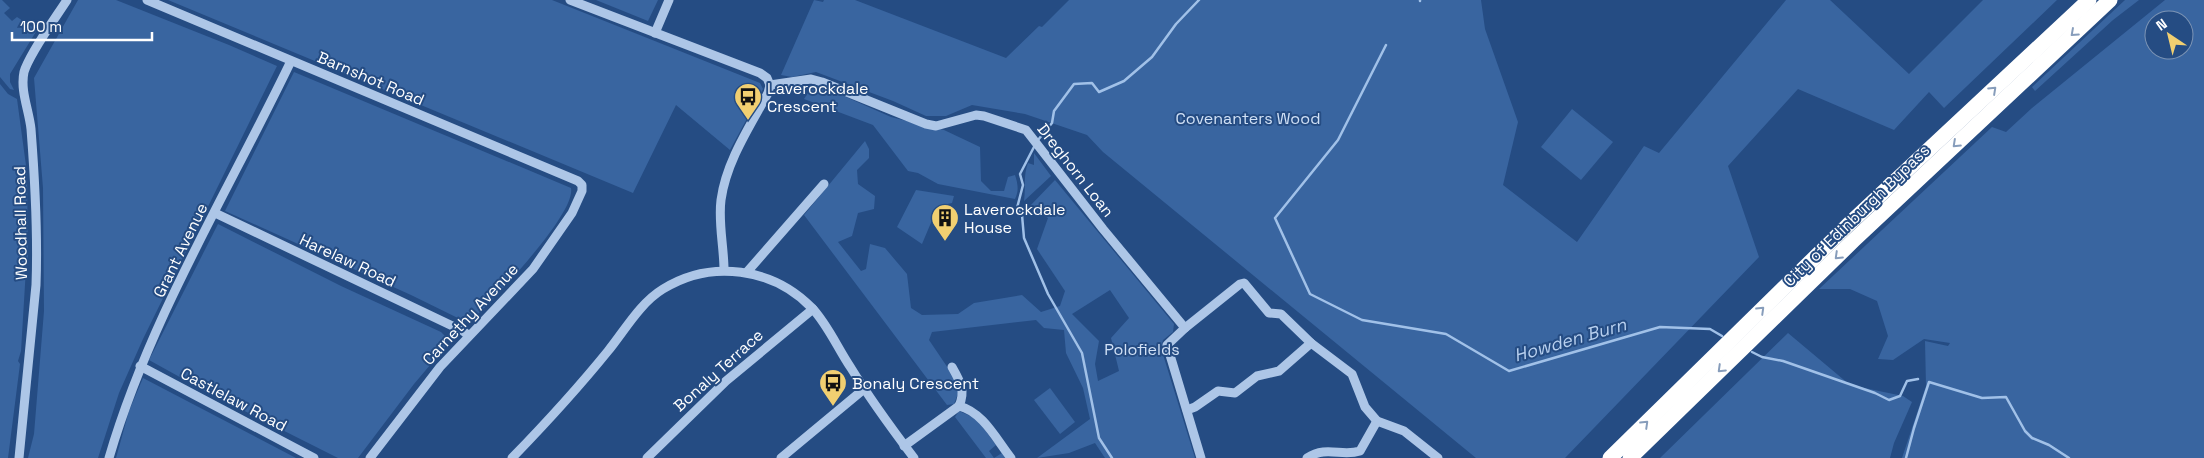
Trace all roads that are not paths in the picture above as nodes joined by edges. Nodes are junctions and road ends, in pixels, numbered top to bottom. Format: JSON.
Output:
{"nodes":[{"id":1,"x":67,"y":0,"type":"edge"},
{"id":2,"x":147,"y":0,"type":"edge"},
{"id":3,"x":570,"y":0,"type":"edge"},
{"id":4,"x":669,"y":0,"type":"edge"},
{"id":5,"x":2089,"y":0,"type":"edge"},
{"id":6,"x":2110,"y":0,"type":"edge"},
{"id":7,"x":654,"y":33,"type":"junction"},
{"id":8,"x":291,"y":61,"type":"junction"},
{"id":9,"x":770,"y":85,"type":"junction"},
{"id":10,"x":824,"y":184,"type":"dead end"},
{"id":11,"x":582,"y":186,"type":"joint"},
{"id":12,"x":215,"y":213,"type":"junction"},
{"id":13,"x":724,"y":270,"type":"junction"},
{"id":14,"x":746,"y":272,"type":"junction"},
{"id":15,"x":813,"y":309,"type":"junction"},
{"id":16,"x":1185,"y":328,"type":"junction"},
{"id":17,"x":468,"y":335,"type":"junction"},
{"id":18,"x":1310,"y":343,"type":"junction"},
{"id":19,"x":140,"y":366,"type":"junction"},
{"id":20,"x":952,"y":367,"type":"dead end"},
{"id":21,"x":864,"y":388,"type":"junction"},
{"id":22,"x":959,"y":406,"type":"junction"},
{"id":23,"x":1187,"y":410,"type":"junction"},
{"id":24,"x":1377,"y":421,"type":"junction"},
{"id":25,"x":904,"y":446,"type":"junction"},
{"id":26,"x":19,"y":458,"type":"edge"},
{"id":27,"x":109,"y":458,"type":"edge"},
{"id":28,"x":314,"y":458,"type":"edge"},
{"id":29,"x":370,"y":458,"type":"edge"},
{"id":30,"x":512,"y":458,"type":"edge"},
{"id":31,"x":647,"y":458,"type":"edge"},
{"id":32,"x":781,"y":458,"type":"edge"},
{"id":33,"x":914,"y":458,"type":"edge"},
{"id":34,"x":1011,"y":458,"type":"edge"},
{"id":35,"x":1201,"y":458,"type":"edge"},
{"id":36,"x":1307,"y":458,"type":"edge"},
{"id":37,"x":1438,"y":458,"type":"edge"},
{"id":38,"x":1610,"y":458,"type":"edge"},
{"id":39,"x":1630,"y":458,"type":"edge"}],
"edges":[{"from":1,"to":26,"type":"street","name":"Woodhall Road"},
{"from":2,"to":8,"type":"street","name":"Barnshot Road"},
{"from":3,"to":7,"type":"street"},
{"from":4,"to":7,"type":"street"},
{"from":38,"to":5,"type":"highway","name":"City of Edinburgh Bypass","one_way":true},
{"from":6,"to":39,"type":"highway","name":"City of Edinburgh Bypass","one_way":true},
{"from":7,"to":9,"type":"street"},
{"from":8,"to":11,"type":"street","name":"Barnshot Road"},
{"from":8,"to":12,"type":"street","name":"Grant Avenue"},
{"from":9,"to":13,"type":"street"},
{"from":9,"to":16,"type":"street","name":"Dreghorn Loan"},
{"from":10,"to":14,"type":"street"},
{"from":11,"to":17,"type":"street","name":"Carnethy Avenue"},
{"from":12,"to":17,"type":"street","name":"Harelaw Road"},
{"from":12,"to":19,"type":"street","name":"Grant Avenue"},
{"from":13,"to":14,"type":"street"},
{"from":13,"to":30,"type":"street"},
{"from":14,"to":15,"type":"street"},
{"from":15,"to":21,"type":"street"},
{"from":15,"to":31,"type":"street","name":"Bonaly Terrace"},
{"from":16,"to":18,"type":"street"},
{"from":16,"to":23,"type":"street"},
{"from":17,"to":29,"type":"street","name":"Carnethy Avenue"},
{"from":18,"to":23,"type":"street"},
{"from":18,"to":24,"type":"street"},
{"from":19,"to":27,"type":"street","name":"Grant Avenue"},
{"from":19,"to":28,"type":"street","name":"Castlelaw Road"},
{"from":20,"to":22,"type":"street"},
{"from":21,"to":25,"type":"street"},
{"from":21,"to":32,"type":"street"},
{"from":22,"to":25,"type":"street"},
{"from":22,"to":34,"type":"street"},
{"from":23,"to":35,"type":"street"},
{"from":24,"to":36,"type":"street"},
{"from":24,"to":37,"type":"street"},
{"from":25,"to":33,"type":"street"}]}
